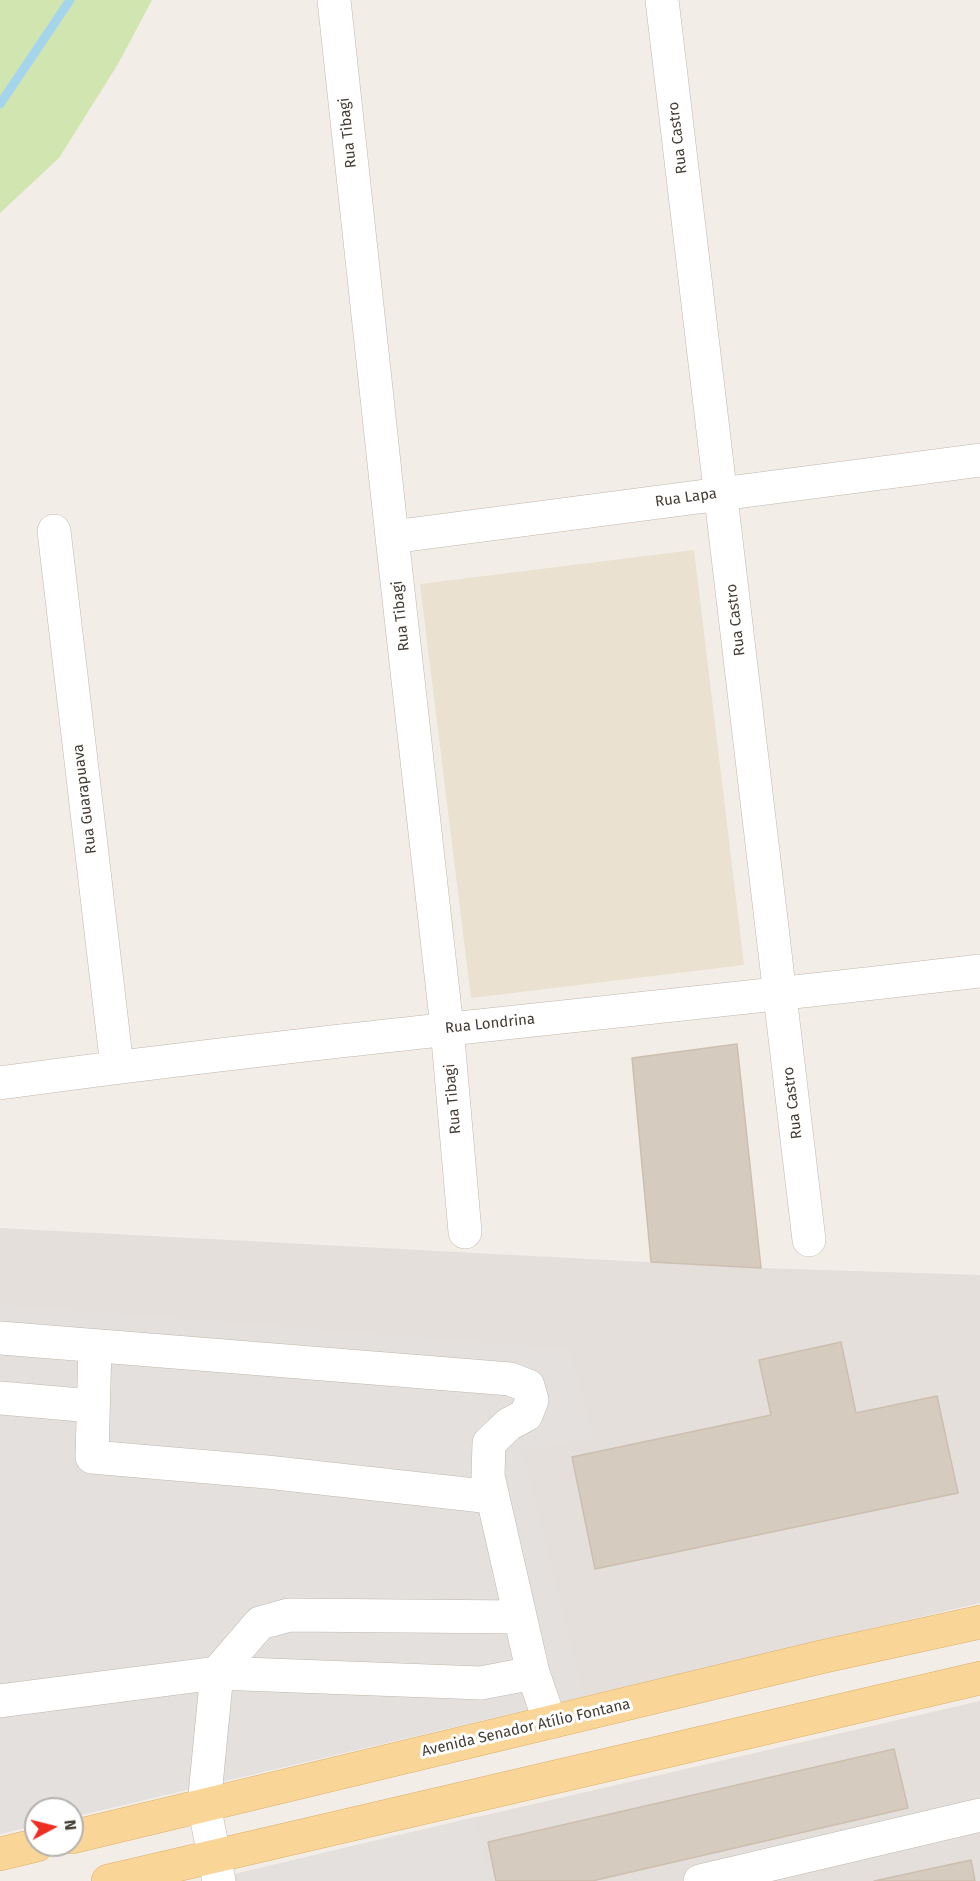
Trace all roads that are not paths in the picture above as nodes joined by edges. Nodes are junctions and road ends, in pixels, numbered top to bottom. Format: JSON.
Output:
{"nodes":[{"id":1,"x":334,"y":0,"type":"edge"},
{"id":2,"x":662,"y":0,"type":"edge"},
{"id":3,"x":980,"y":460,"type":"edge"},
{"id":4,"x":720,"y":493,"type":"junction"},
{"id":5,"x":54,"y":531,"type":"dead end"},
{"id":6,"x":392,"y":537,"type":"junction"},
{"id":7,"x":980,"y":971,"type":"edge"},
{"id":8,"x":780,"y":995,"type":"junction"},
{"id":9,"x":447,"y":1028,"type":"junction"},
{"id":10,"x":117,"y":1067,"type":"junction"},
{"id":11,"x":0,"y":1083,"type":"edge"},
{"id":12,"x":465,"y":1232,"type":"dead end"},
{"id":13,"x":809,"y":1240,"type":"dead end"},
{"id":14,"x":0,"y":1338,"type":"edge"},
{"id":15,"x":95,"y":1346,"type":"junction"},
{"id":16,"x":0,"y":1398,"type":"edge"},
{"id":17,"x":92,"y":1406,"type":"junction"},
{"id":18,"x":492,"y":1497,"type":"junction"},
{"id":19,"x":519,"y":1617,"type":"junction"},
{"id":20,"x":980,"y":1622,"type":"edge"},
{"id":21,"x":217,"y":1672,"type":"junction"},
{"id":22,"x":533,"y":1673,"type":"junction"},
{"id":23,"x":980,"y":1678,"type":"edge"},
{"id":24,"x":0,"y":1701,"type":"edge"},
{"id":25,"x":550,"y":1722,"type":"junction"},
{"id":26,"x":204,"y":1805,"type":"junction"},
{"id":27,"x":980,"y":1815,"type":"edge"},
{"id":28,"x":84,"y":1834,"type":"edge"},
{"id":29,"x":24,"y":1848,"type":"edge"},
{"id":30,"x":0,"y":1854,"type":"edge"},
{"id":31,"x":217,"y":1869,"type":"edge"},
{"id":32,"x":108,"y":1881,"type":"edge"},
{"id":33,"x":700,"y":1881,"type":"edge"}],
"edges":[{"from":1,"to":6,"type":"street","name":"Rua Tibagi"},
{"from":2,"to":4,"type":"street","name":"Rua Castro"},
{"from":3,"to":4,"type":"street","name":"Rua Lapa"},
{"from":4,"to":6,"type":"street","name":"Rua Lapa"},
{"from":4,"to":8,"type":"street","name":"Rua Castro"},
{"from":5,"to":10,"type":"street","name":"Rua Guarapuava"},
{"from":6,"to":9,"type":"street","name":"Rua Tibagi"},
{"from":7,"to":8,"type":"street","name":"Rua Londrina"},
{"from":8,"to":9,"type":"street","name":"Rua Londrina"},
{"from":8,"to":13,"type":"street","name":"Rua Castro"},
{"from":9,"to":10,"type":"street","name":"Rua Londrina"},
{"from":9,"to":12,"type":"street","name":"Rua Tibagi"},
{"from":10,"to":11,"type":"street","name":"Rua Londrina"},
{"from":14,"to":15,"type":"street"},
{"from":15,"to":17,"type":"street"},
{"from":15,"to":18,"type":"street"},
{"from":16,"to":17,"type":"street"},
{"from":17,"to":18,"type":"street"},
{"from":18,"to":19,"type":"street"},
{"from":19,"to":21,"type":"street"},
{"from":19,"to":22,"type":"street"},
{"from":20,"to":25,"type":"main road","name":"Avenida Senador Atílio Fontana"},
{"from":21,"to":22,"type":"street"},
{"from":21,"to":24,"type":"street"},
{"from":21,"to":26,"type":"street"},
{"from":22,"to":25,"type":"street"},
{"from":23,"to":31,"type":"main road"},
{"from":25,"to":26,"type":"main road","name":"Avenida Senador Atílio Fontana"},
{"from":26,"to":28,"type":"main road","name":"Avenida Senador Atílio Fontana"},
{"from":26,"to":31,"type":"street"},
{"from":27,"to":33,"type":"street"},
{"from":29,"to":30,"type":"main road"},
{"from":31,"to":32,"type":"main road"}]}
